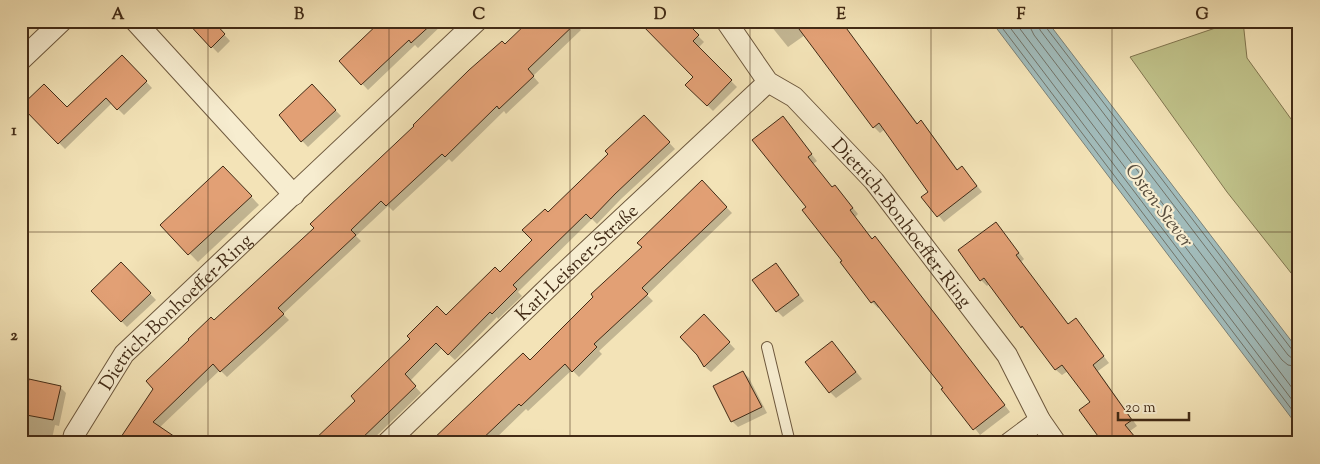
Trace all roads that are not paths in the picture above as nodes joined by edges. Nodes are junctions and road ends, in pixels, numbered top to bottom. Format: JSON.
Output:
{"nodes":[{"id":1,"x":62,"y":21,"type":"edge"},
{"id":2,"x":135,"y":21,"type":"edge"},
{"id":3,"x":477,"y":21,"type":"edge"},
{"id":4,"x":726,"y":21,"type":"edge"},
{"id":5,"x":21,"y":60,"type":"edge"},
{"id":6,"x":768,"y":82,"type":"junction"},
{"id":7,"x":294,"y":195,"type":"junction"},
{"id":8,"x":767,"y":347,"type":"dead end"},
{"id":9,"x":1040,"y":420,"type":"junction"},
{"id":10,"x":72,"y":443,"type":"edge"},
{"id":11,"x":387,"y":443,"type":"edge"},
{"id":12,"x":790,"y":443,"type":"edge"},
{"id":13,"x":1009,"y":443,"type":"edge"},
{"id":14,"x":1056,"y":443,"type":"edge"}],
"edges":[{"from":1,"to":5,"type":"street"},
{"from":2,"to":7,"type":"street"},
{"from":3,"to":7,"type":"street","name":"Dietrich-Bonhoeffer-Ring"},
{"from":4,"to":6,"type":"street","name":"Dietrich-Bonhoeffer-Ring"},
{"from":6,"to":9,"type":"street","name":"Dietrich-Bonhoeffer-Ring"},
{"from":6,"to":11,"type":"street","name":"Karl-Leisner-Straße"},
{"from":7,"to":10,"type":"street","name":"Dietrich-Bonhoeffer-Ring"},
{"from":8,"to":12,"type":"lane"},
{"from":9,"to":13,"type":"street"},
{"from":9,"to":14,"type":"street","name":"Dietrich-Bonhoeffer-Ring"}]}
